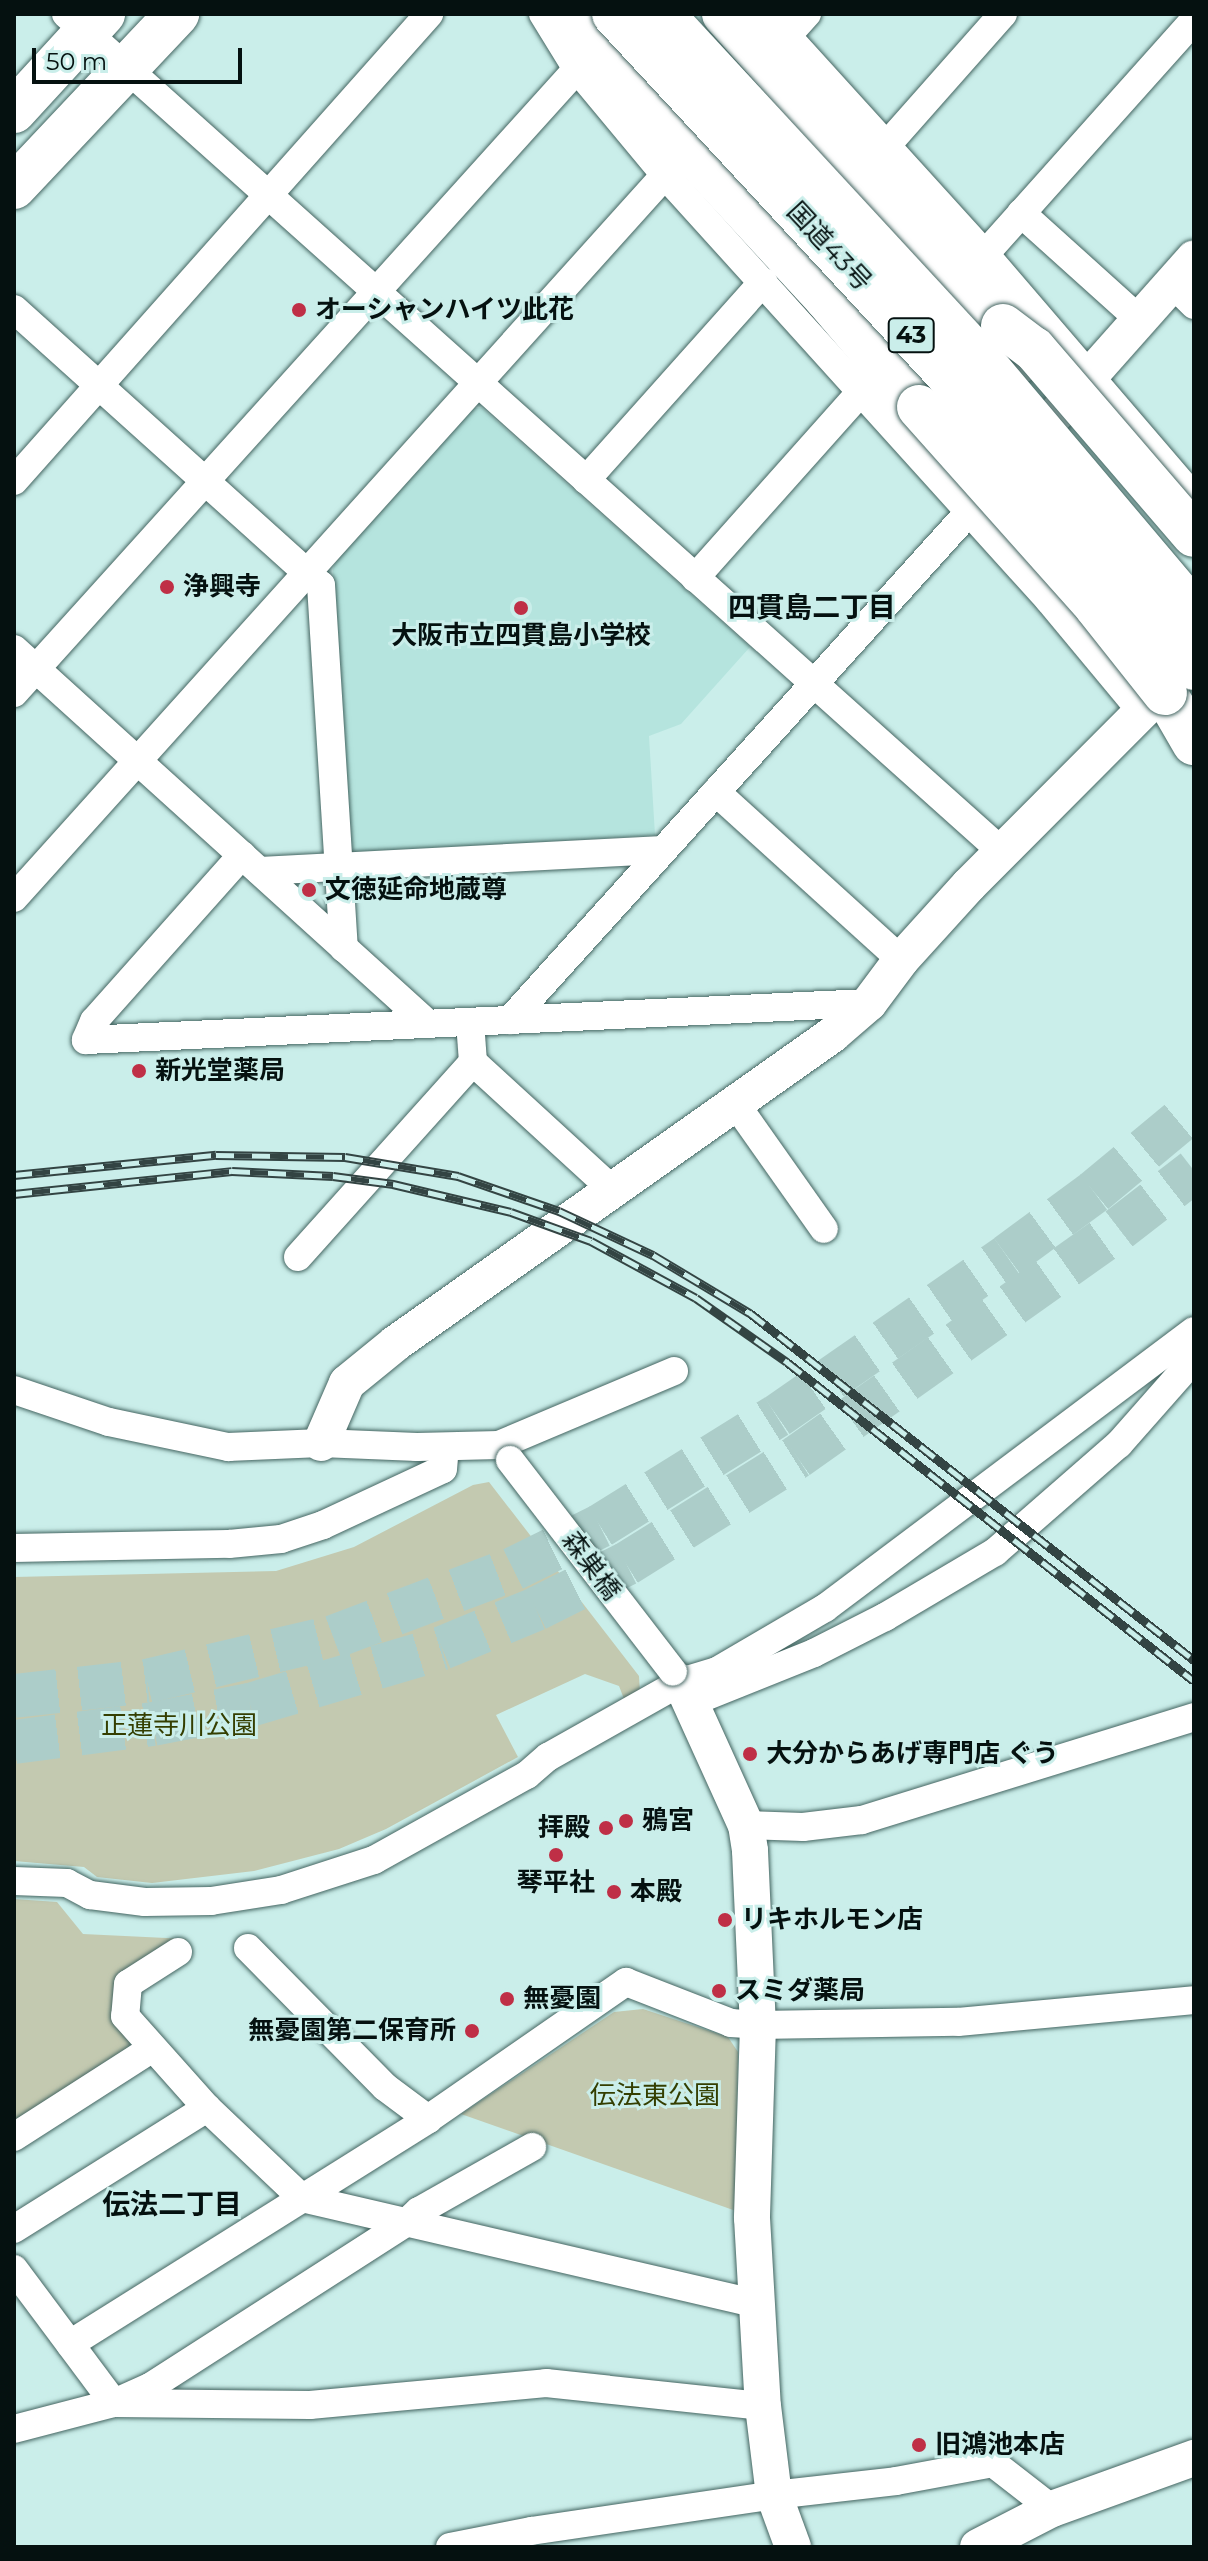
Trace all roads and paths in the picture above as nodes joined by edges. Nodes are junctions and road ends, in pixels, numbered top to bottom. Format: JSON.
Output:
{"nodes":[{"id":1,"x":177,"y":14,"type":"edge"},
{"id":2,"x":429,"y":14,"type":"edge"},
{"id":3,"x":543,"y":14,"type":"edge"},
{"id":4,"x":564,"y":14,"type":"edge"},
{"id":5,"x":614,"y":14,"type":"edge"},
{"id":6,"x":662,"y":14,"type":"edge"},
{"id":7,"x":724,"y":14,"type":"edge"},
{"id":8,"x":767,"y":14,"type":"edge"},
{"id":9,"x":807,"y":14,"type":"edge"},
{"id":10,"x":1003,"y":14,"type":"edge"},
{"id":11,"x":85,"y":20,"type":"edge"},
{"id":12,"x":1190,"y":21,"type":"edge"},
{"id":13,"x":787,"y":36,"type":"junction"},
{"id":14,"x":128,"y":69,"type":"junction"},
{"id":15,"x":577,"y":69,"type":"junction"},
{"id":16,"x":14,"y":111,"type":"edge"},
{"id":17,"x":887,"y":145,"type":"junction"},
{"id":18,"x":665,"y":175,"type":"junction"},
{"id":19,"x":14,"y":187,"type":"edge"},
{"id":20,"x":269,"y":196,"type":"junction"},
{"id":21,"x":1021,"y":213,"type":"junction"},
{"id":22,"x":985,"y":254,"type":"junction"},
{"id":23,"x":763,"y":282,"type":"junction"},
{"id":24,"x":1187,"y":283,"type":"edge"},
{"id":25,"x":375,"y":292,"type":"junction"},
{"id":26,"x":14,"y":309,"type":"edge"},
{"id":27,"x":1140,"y":320,"type":"junction"},
{"id":28,"x":1003,"y":326,"type":"junction"},
{"id":29,"x":1089,"y":376,"type":"junction"},
{"id":30,"x":478,"y":384,"type":"junction"},
{"id":31,"x":100,"y":387,"type":"junction"},
{"id":32,"x":861,"y":392,"type":"junction"},
{"id":33,"x":586,"y":480,"type":"junction"},
{"id":34,"x":14,"y":481,"type":"edge"},
{"id":35,"x":205,"y":482,"type":"junction"},
{"id":36,"x":1194,"y":498,"type":"edge"},
{"id":37,"x":969,"y":512,"type":"junction"},
{"id":38,"x":1194,"y":535,"type":"edge"},
{"id":39,"x":307,"y":572,"type":"junction"},
{"id":40,"x":1194,"y":572,"type":"edge"},
{"id":41,"x":695,"y":578,"type":"junction"},
{"id":42,"x":1194,"y":612,"type":"edge"},
{"id":43,"x":14,"y":649,"type":"edge"},
{"id":44,"x":1194,"y":659,"type":"edge"},
{"id":45,"x":36,"y":669,"type":"junction"},
{"id":46,"x":814,"y":683,"type":"junction"},
{"id":47,"x":14,"y":693,"type":"edge"},
{"id":48,"x":1174,"y":698,"type":"edge"},
{"id":49,"x":1194,"y":743,"type":"edge"},
{"id":50,"x":138,"y":761,"type":"junction"},
{"id":51,"x":716,"y":792,"type":"junction"},
{"id":52,"x":663,"y":850,"type":"junction"},
{"id":53,"x":1001,"y":851,"type":"junction"},
{"id":54,"x":251,"y":863,"type":"junction"},
{"id":55,"x":339,"y":867,"type":"junction"},
{"id":56,"x":14,"y":898,"type":"edge"},
{"id":57,"x":344,"y":948,"type":"junction"},
{"id":58,"x":901,"y":960,"type":"junction"},
{"id":59,"x":869,"y":1003,"type":"junction"},
{"id":60,"x":510,"y":1020,"type":"junction"},
{"id":61,"x":470,"y":1022,"type":"junction"},
{"id":62,"x":427,"y":1023,"type":"junction"},
{"id":63,"x":473,"y":1062,"type":"junction"},
{"id":64,"x":735,"y":1103,"type":"junction"},
{"id":65,"x":614,"y":1191,"type":"junction"},
{"id":66,"x":824,"y":1229,"type":"dead end"},
{"id":67,"x":298,"y":1257,"type":"dead end"},
{"id":68,"x":1194,"y":1331,"type":"edge"},
{"id":69,"x":1194,"y":1359,"type":"edge"},
{"id":70,"x":674,"y":1371,"type":"dead end"},
{"id":71,"x":14,"y":1390,"type":"edge"},
{"id":72,"x":321,"y":1443,"type":"junction"},
{"id":73,"x":445,"y":1447,"type":"junction"},
{"id":74,"x":505,"y":1452,"type":"junction"},
{"id":75,"x":14,"y":1548,"type":"edge"},
{"id":76,"x":682,"y":1685,"type":"junction"},
{"id":77,"x":1194,"y":1717,"type":"edge"},
{"id":78,"x":746,"y":1825,"type":"junction"},
{"id":79,"x":14,"y":1881,"type":"edge"},
{"id":80,"x":248,"y":1948,"type":"dead end"},
{"id":81,"x":178,"y":1952,"type":"dead end"},
{"id":82,"x":1194,"y":2000,"type":"edge"},
{"id":83,"x":758,"y":2025,"type":"junction"},
{"id":84,"x":151,"y":2049,"type":"junction"},
{"id":85,"x":207,"y":2108,"type":"junction"},
{"id":86,"x":428,"y":2119,"type":"junction"},
{"id":87,"x":14,"y":2137,"type":"edge"},
{"id":88,"x":532,"y":2147,"type":"dead end"},
{"id":89,"x":302,"y":2198,"type":"junction"},
{"id":90,"x":407,"y":2222,"type":"junction"},
{"id":91,"x":14,"y":2229,"type":"edge"},
{"id":92,"x":14,"y":2269,"type":"edge"},
{"id":93,"x":760,"y":2305,"type":"junction"},
{"id":94,"x":70,"y":2344,"type":"junction"},
{"id":95,"x":114,"y":2403,"type":"junction"},
{"id":96,"x":763,"y":2406,"type":"junction"},
{"id":97,"x":14,"y":2429,"type":"edge"},
{"id":98,"x":1194,"y":2458,"type":"edge"},
{"id":99,"x":774,"y":2495,"type":"junction"},
{"id":100,"x":1052,"y":2509,"type":"junction"},
{"id":101,"x":450,"y":2547,"type":"edge"},
{"id":102,"x":793,"y":2547,"type":"edge"},
{"id":103,"x":978,"y":2547,"type":"edge"}],
"edges":[{"from":1,"to":14,"type":"main road"},
{"from":2,"to":20,"type":"street"},
{"from":3,"to":15,"type":"street"},
{"from":4,"to":48,"type":"main road","number":"43","bridge":true},
{"from":5,"to":48,"type":"main road","name":"国道43号","number":"43","bridge":true},
{"from":6,"to":42,"type":"main road","name":"国道43号","number":"43","bridge":true},
{"from":7,"to":28,"type":"main road"},
{"from":8,"to":13,"type":"street"},
{"from":9,"to":13,"type":"street"},
{"from":10,"to":17,"type":"street"},
{"from":11,"to":14,"type":"street"},
{"from":11,"to":16,"type":"main road"},
{"from":12,"to":21,"type":"street"},
{"from":13,"to":17,"type":"street"},
{"from":14,"to":19,"type":"main road"},
{"from":14,"to":20,"type":"street"},
{"from":15,"to":18,"type":"street"},
{"from":15,"to":25,"type":"street"},
{"from":17,"to":22,"type":"street"},
{"from":18,"to":23,"type":"street"},
{"from":18,"to":30,"type":"street"},
{"from":20,"to":25,"type":"street"},
{"from":20,"to":31,"type":"street"},
{"from":21,"to":22,"type":"street"},
{"from":21,"to":27,"type":"street"},
{"from":22,"to":29,"type":"street"},
{"from":23,"to":32,"type":"street"},
{"from":23,"to":33,"type":"street"},
{"from":24,"to":27,"type":"street"},
{"from":25,"to":30,"type":"street"},
{"from":25,"to":35,"type":"street"},
{"from":26,"to":31,"type":"street"},
{"from":27,"to":29,"type":"street"},
{"from":28,"to":38,"type":"main road","bridge":true},
{"from":28,"to":40,"type":"main road"},
{"from":29,"to":36,"type":"street"},
{"from":29,"to":37,"type":"street"},
{"from":30,"to":33,"type":"street"},
{"from":30,"to":39,"type":"street"},
{"from":31,"to":34,"type":"street"},
{"from":31,"to":35,"type":"street"},
{"from":32,"to":37,"type":"street"},
{"from":32,"to":41,"type":"street"},
{"from":33,"to":41,"type":"street"},
{"from":35,"to":39,"type":"street"},
{"from":35,"to":45,"type":"street"},
{"from":37,"to":46,"type":"street"},
{"from":37,"to":48,"type":"street"},
{"from":39,"to":50,"type":"street"},
{"from":39,"to":55,"type":"street"},
{"from":41,"to":46,"type":"street"},
{"from":43,"to":45,"type":"street"},
{"from":44,"to":48,"type":"street"},
{"from":45,"to":47,"type":"street"},
{"from":45,"to":50,"type":"street"},
{"from":46,"to":51,"type":"street"},
{"from":46,"to":53,"type":"street"},
{"from":48,"to":49,"type":"main road","name":"国道43号","number":"43"},
{"from":48,"to":53,"type":"street"},
{"from":50,"to":54,"type":"street"},
{"from":50,"to":56,"type":"street"},
{"from":51,"to":52,"type":"street"},
{"from":51,"to":58,"type":"street"},
{"from":52,"to":55,"type":"street"},
{"from":52,"to":60,"type":"street"},
{"from":53,"to":58,"type":"street"},
{"from":54,"to":55,"type":"street"},
{"from":54,"to":57,"type":"street"},
{"from":54,"to":62,"type":"street"},
{"from":55,"to":57,"type":"street"},
{"from":57,"to":62,"type":"street"},
{"from":58,"to":59,"type":"street"},
{"from":59,"to":60,"type":"street"},
{"from":59,"to":64,"type":"street"},
{"from":60,"to":61,"type":"street"},
{"from":61,"to":62,"type":"street"},
{"from":61,"to":63,"type":"street"},
{"from":63,"to":65,"type":"street"},
{"from":63,"to":67,"type":"street"},
{"from":64,"to":65,"type":"street"},
{"from":64,"to":66,"type":"street"},
{"from":65,"to":72,"type":"street"},
{"from":68,"to":76,"type":"street"},
{"from":69,"to":76,"type":"street"},
{"from":70,"to":74,"type":"street"},
{"from":71,"to":72,"type":"street"},
{"from":72,"to":73,"type":"street"},
{"from":73,"to":74,"type":"street"},
{"from":73,"to":75,"type":"street"},
{"from":74,"to":76,"type":"street","name":"森巣橋","bridge":true},
{"from":76,"to":78,"type":"street"},
{"from":76,"to":79,"type":"street"},
{"from":77,"to":78,"type":"street"},
{"from":78,"to":83,"type":"street"},
{"from":80,"to":86,"type":"street"},
{"from":81,"to":84,"type":"street"},
{"from":82,"to":83,"type":"street"},
{"from":83,"to":86,"type":"street"},
{"from":83,"to":93,"type":"street"},
{"from":84,"to":85,"type":"street"},
{"from":84,"to":87,"type":"street"},
{"from":85,"to":89,"type":"street"},
{"from":85,"to":91,"type":"street"},
{"from":86,"to":89,"type":"street"},
{"from":88,"to":90,"type":"street"},
{"from":89,"to":90,"type":"street"},
{"from":89,"to":94,"type":"street"},
{"from":90,"to":93,"type":"street"},
{"from":90,"to":95,"type":"street"},
{"from":92,"to":94,"type":"street"},
{"from":93,"to":96,"type":"street"},
{"from":94,"to":95,"type":"street"},
{"from":95,"to":96,"type":"street"},
{"from":95,"to":97,"type":"street"},
{"from":96,"to":99,"type":"street"},
{"from":98,"to":100,"type":"street"},
{"from":99,"to":100,"type":"street"},
{"from":99,"to":101,"type":"street"},
{"from":99,"to":102,"type":"street"},
{"from":100,"to":103,"type":"street"}]}
